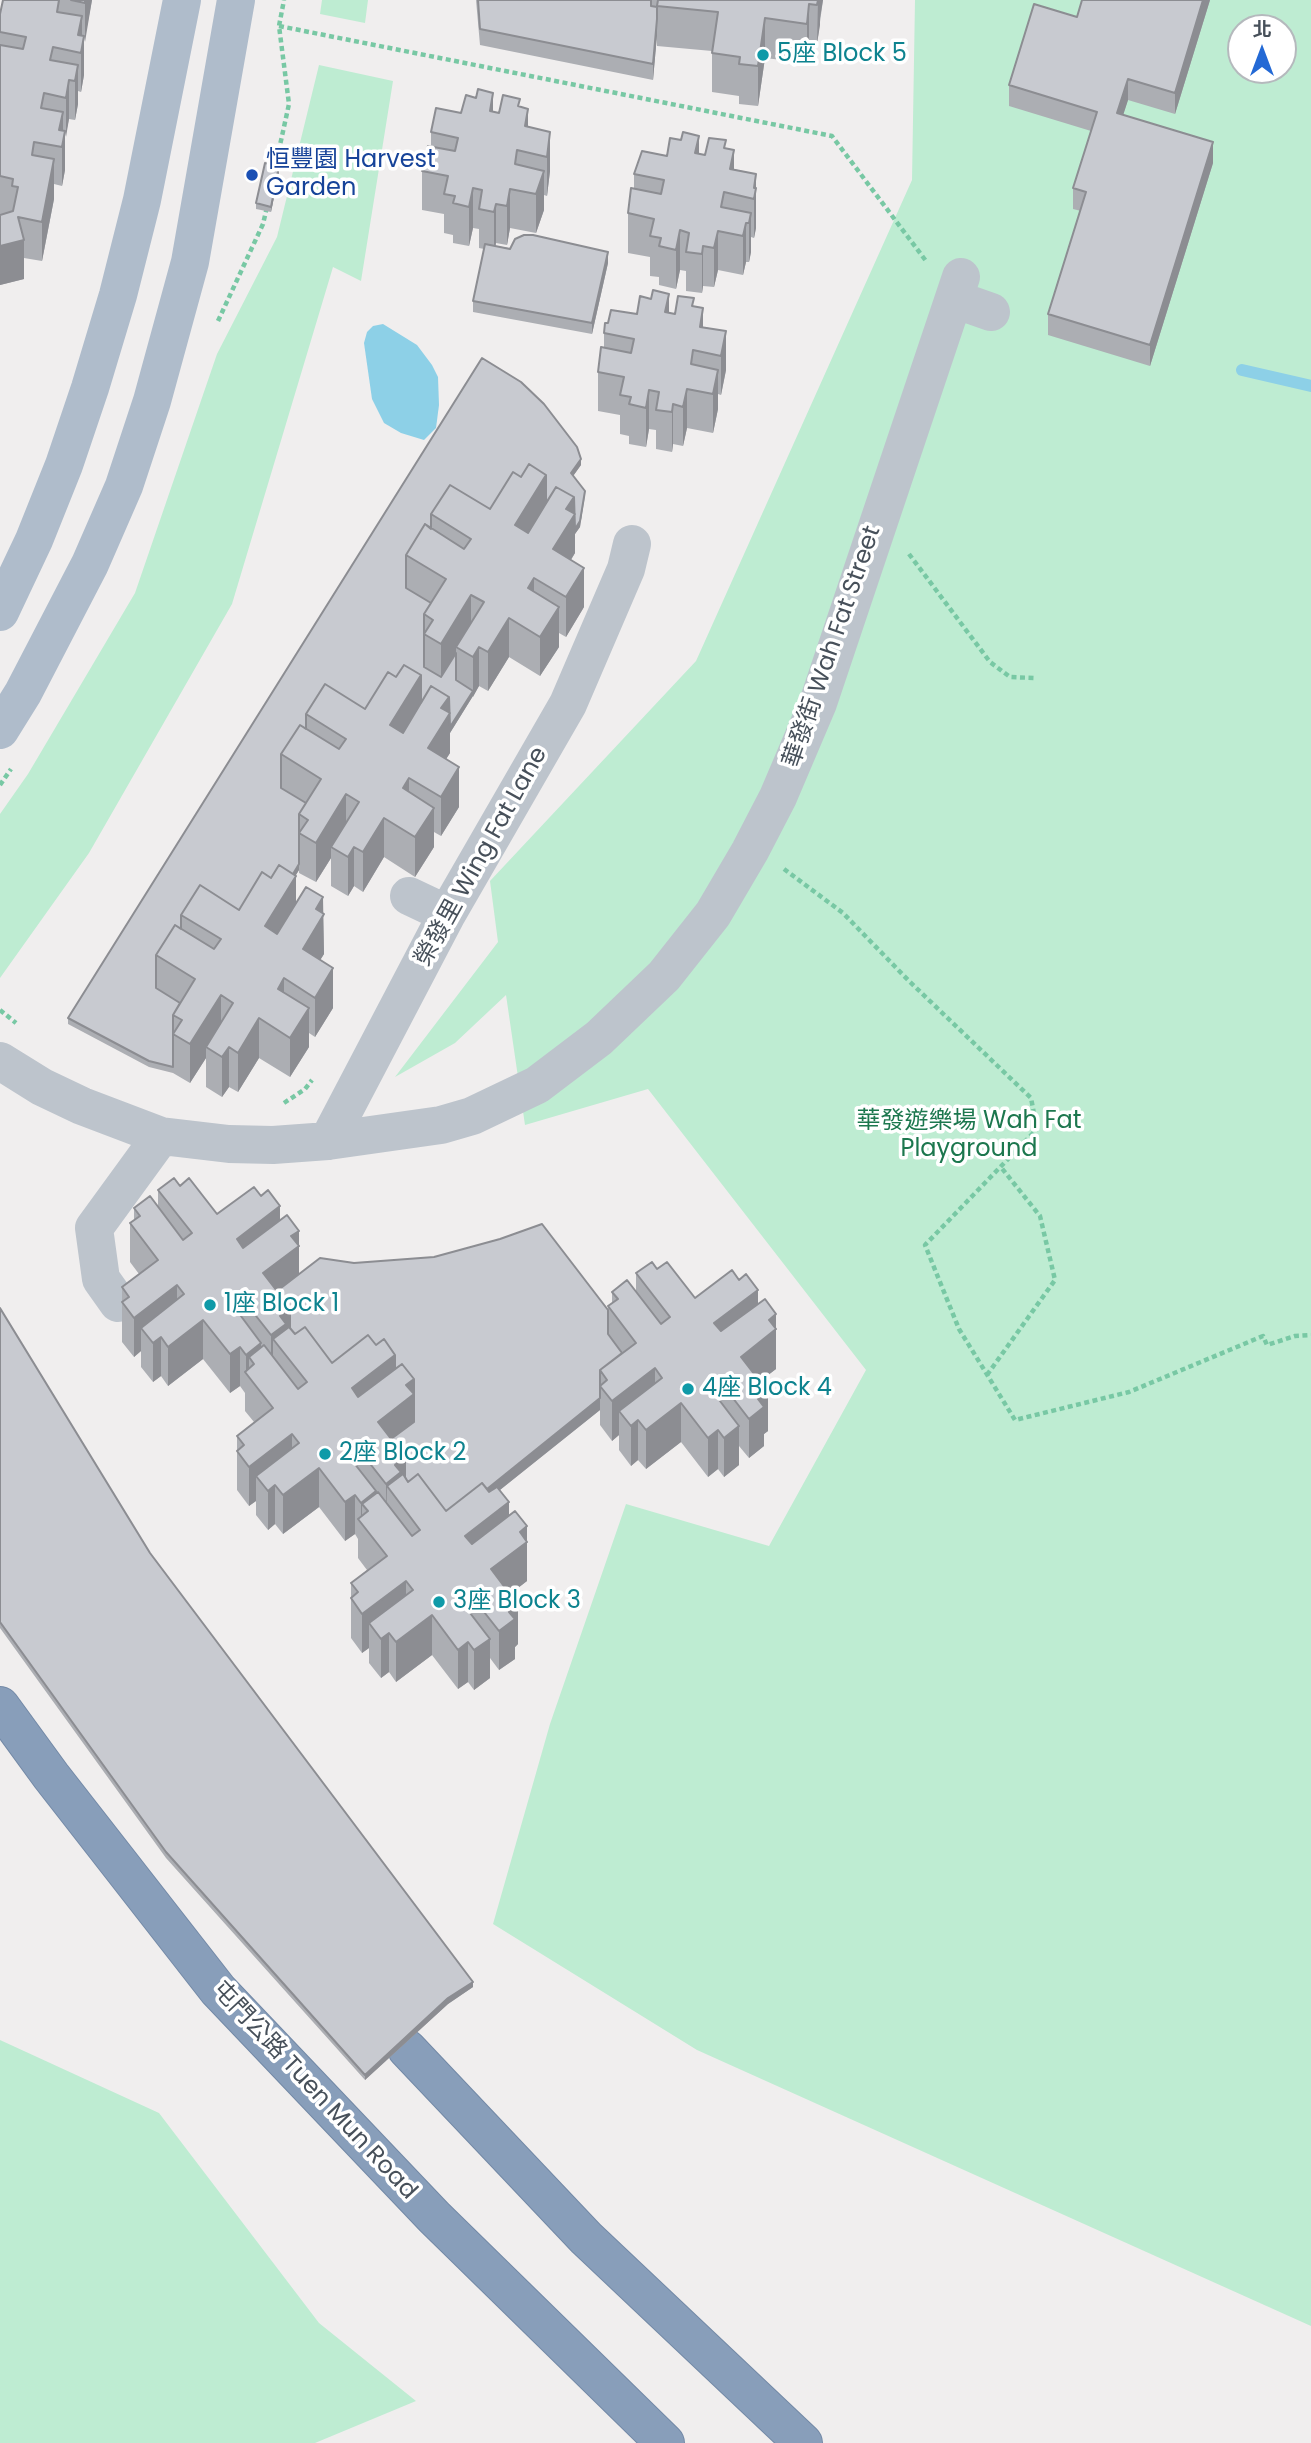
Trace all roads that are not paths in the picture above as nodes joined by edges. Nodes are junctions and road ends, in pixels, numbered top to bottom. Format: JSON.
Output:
{"nodes":[{"id":1,"x":182,"y":0,"type":"edge"},
{"id":2,"x":236,"y":0,"type":"edge"},
{"id":3,"x":991,"y":312,"type":"dead end"},
{"id":4,"x":629,"y":557,"type":"dead end"},
{"id":5,"x":0,"y":612,"type":"edge"},
{"id":6,"x":0,"y":730,"type":"edge"},
{"id":7,"x":409,"y":896,"type":"edge"},
{"id":8,"x":447,"y":914,"type":"junction"},
{"id":9,"x":0,"y":1061,"type":"edge"},
{"id":10,"x":160,"y":1136,"type":"junction"},
{"id":11,"x":328,"y":1141,"type":"junction"},
{"id":12,"x":118,"y":1303,"type":"dead end"},
{"id":13,"x":0,"y":1706,"type":"edge"},
{"id":14,"x":407,"y":2049,"type":"edge"},
{"id":15,"x":665,"y":2443,"type":"edge"},
{"id":16,"x":803,"y":2443,"type":"edge"}],
"edges":[{"from":1,"to":5,"type":"main road"},
{"from":2,"to":6,"type":"main road"},
{"from":3,"to":11,"type":"street","name":"華發街 Wah Fat Street"},
{"from":4,"to":8,"type":"street","name":"榮發里 Wing Fat Lane"},
{"from":7,"to":8,"type":"street"},
{"from":8,"to":11,"type":"street","name":"榮發里 Wing Fat Lane"},
{"from":9,"to":10,"type":"street","name":"華發街 Wah Fat Street"},
{"from":10,"to":11,"type":"street","name":"華發街 Wah Fat Street"},
{"from":10,"to":12,"type":"street"},
{"from":13,"to":15,"type":"highway","name":"屯門公路 Tuen Mun Road"},
{"from":14,"to":16,"type":"highway"}]}
